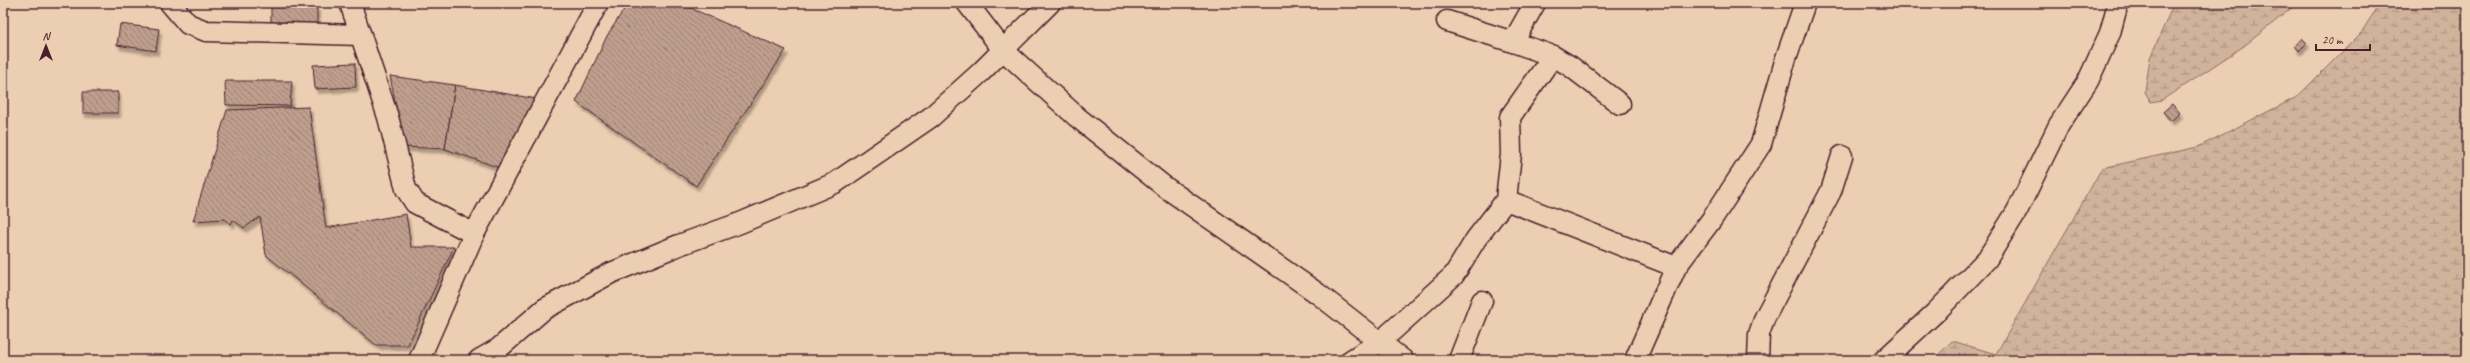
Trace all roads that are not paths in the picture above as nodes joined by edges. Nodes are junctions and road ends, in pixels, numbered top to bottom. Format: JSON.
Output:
{"nodes":[{"id":1,"x":170,"y":3,"type":"edge"},
{"id":2,"x":350,"y":3,"type":"edge"},
{"id":3,"x":598,"y":3,"type":"edge"},
{"id":4,"x":967,"y":3,"type":"edge"},
{"id":5,"x":1050,"y":3,"type":"edge"},
{"id":6,"x":1535,"y":3,"type":"edge"},
{"id":7,"x":1805,"y":3,"type":"edge"},
{"id":8,"x":2118,"y":3,"type":"edge"},
{"id":9,"x":1447,"y":21,"type":"dead end"},
{"id":10,"x":361,"y":35,"type":"junction"},
{"id":11,"x":1513,"y":42,"type":"junction"},
{"id":12,"x":1003,"y":50,"type":"junction"},
{"id":13,"x":1553,"y":56,"type":"junction"},
{"id":14,"x":1620,"y":104,"type":"dead end"},
{"id":15,"x":1842,"y":156,"type":"dead end"},
{"id":16,"x":1506,"y":200,"type":"junction"},
{"id":17,"x":474,"y":234,"type":"junction"},
{"id":18,"x":1676,"y":267,"type":"junction"},
{"id":19,"x":1482,"y":301,"type":"dead end"},
{"id":20,"x":1380,"y":342,"type":"junction"},
{"id":21,"x":419,"y":360,"type":"edge"},
{"id":22,"x":479,"y":360,"type":"edge"},
{"id":23,"x":1351,"y":360,"type":"edge"},
{"id":24,"x":1404,"y":360,"type":"edge"},
{"id":25,"x":1459,"y":360,"type":"edge"},
{"id":26,"x":1635,"y":360,"type":"edge"},
{"id":27,"x":1758,"y":360,"type":"edge"},
{"id":28,"x":1884,"y":360,"type":"edge"}],
"edges":[{"from":1,"to":10,"type":"street"},
{"from":2,"to":10,"type":"street"},
{"from":3,"to":17,"type":"street"},
{"from":4,"to":12,"type":"street"},
{"from":5,"to":12,"type":"street"},
{"from":6,"to":11,"type":"street"},
{"from":7,"to":18,"type":"street"},
{"from":8,"to":28,"type":"street"},
{"from":9,"to":11,"type":"street"},
{"from":10,"to":17,"type":"street"},
{"from":11,"to":13,"type":"street"},
{"from":12,"to":20,"type":"street"},
{"from":12,"to":22,"type":"street"},
{"from":13,"to":14,"type":"street"},
{"from":13,"to":16,"type":"street"},
{"from":15,"to":27,"type":"street"},
{"from":16,"to":18,"type":"street"},
{"from":16,"to":20,"type":"street"},
{"from":17,"to":21,"type":"street"},
{"from":18,"to":26,"type":"street"},
{"from":19,"to":25,"type":"street"},
{"from":20,"to":23,"type":"street"},
{"from":20,"to":24,"type":"street"}]}
